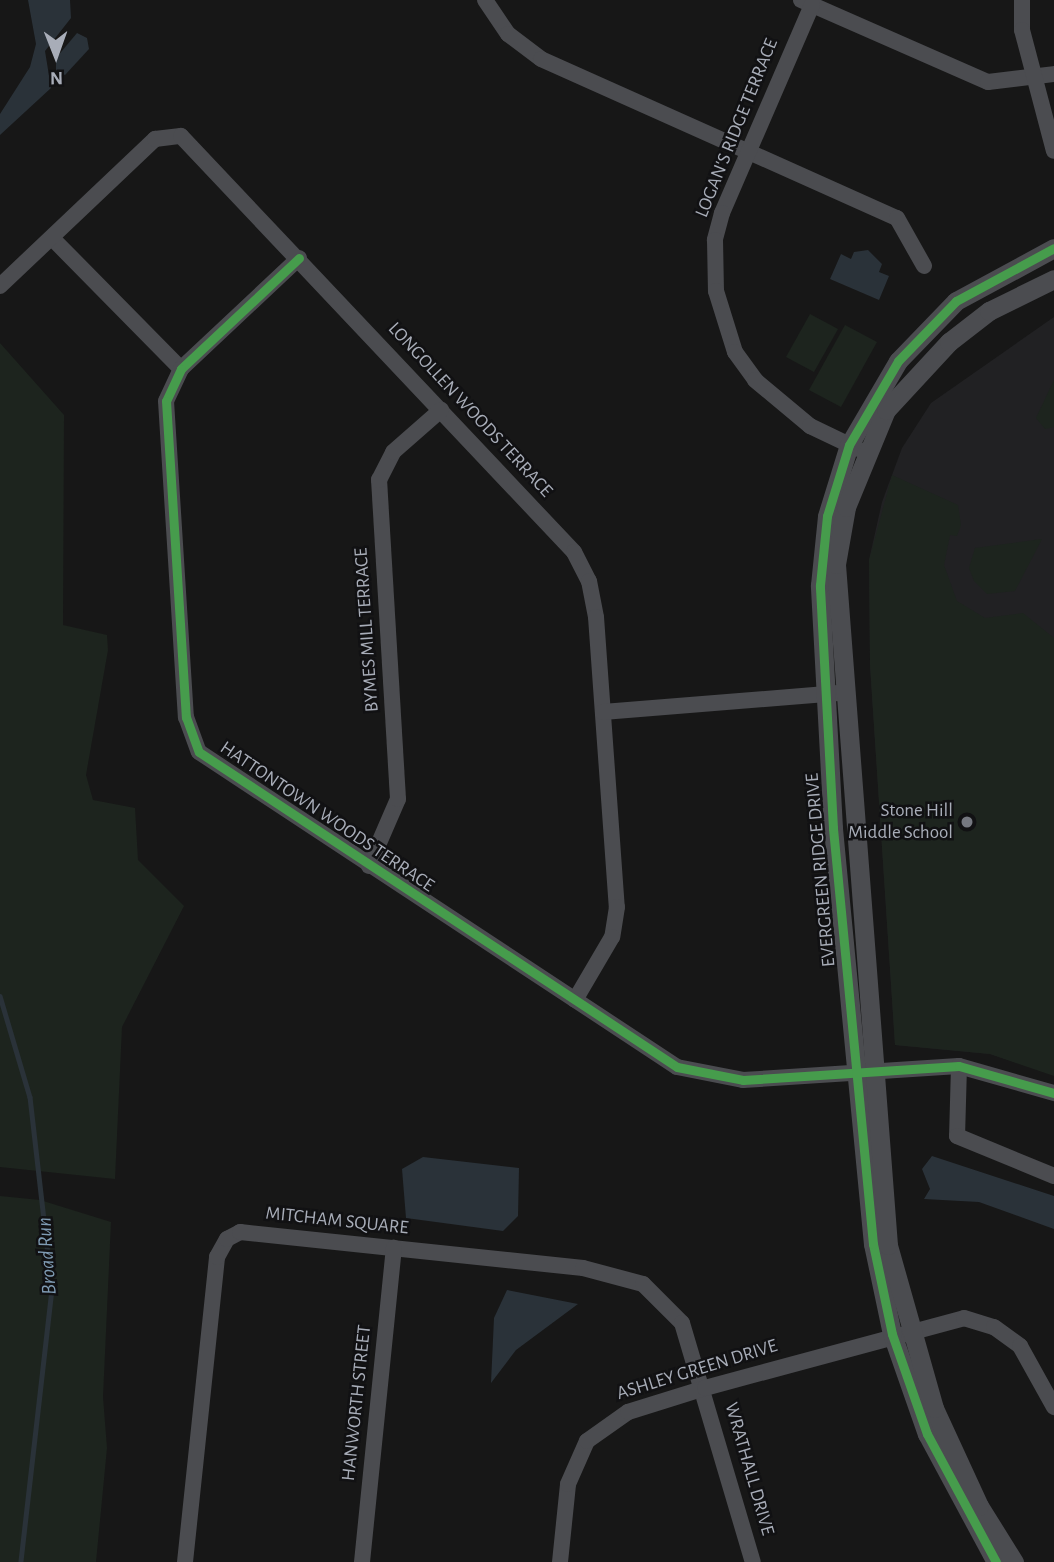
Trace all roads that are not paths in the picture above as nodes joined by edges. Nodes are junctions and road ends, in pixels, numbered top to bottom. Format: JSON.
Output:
{"nodes":[{"id":1,"x":1022,"y":0,"type":"edge"},
{"id":2,"x":486,"y":1,"type":"edge"},
{"id":3,"x":807,"y":2,"type":"edge"},
{"id":4,"x":1054,"y":74,"type":"edge"},
{"id":5,"x":1034,"y":79,"type":"junction"},
{"id":6,"x":747,"y":150,"type":"junction"},
{"id":7,"x":1054,"y":150,"type":"edge"},
{"id":8,"x":52,"y":238,"type":"junction"},
{"id":9,"x":1054,"y":248,"type":"edge"},
{"id":10,"x":299,"y":258,"type":"junction"},
{"id":11,"x":925,"y":266,"type":"dead end"},
{"id":12,"x":1054,"y":279,"type":"edge"},
{"id":13,"x":0,"y":286,"type":"edge"},
{"id":14,"x":181,"y":369,"type":"junction"},
{"id":15,"x":441,"y":410,"type":"junction"},
{"id":16,"x":857,"y":448,"type":"junction"},
{"id":17,"x":834,"y":693,"type":"junction"},
{"id":18,"x":603,"y":712,"type":"junction"},
{"id":19,"x":369,"y":866,"type":"junction"},
{"id":20,"x":576,"y":1000,"type":"junction"},
{"id":21,"x":959,"y":1066,"type":"junction"},
{"id":22,"x":864,"y":1071,"type":"junction"},
{"id":23,"x":1054,"y":1093,"type":"edge"},
{"id":24,"x":1054,"y":1176,"type":"edge"},
{"id":25,"x":394,"y":1248,"type":"junction"},
{"id":26,"x":900,"y":1332,"type":"junction"},
{"id":27,"x":705,"y":1388,"type":"junction"},
{"id":28,"x":1054,"y":1407,"type":"edge"},
{"id":29,"x":185,"y":1562,"type":"edge"},
{"id":30,"x":362,"y":1562,"type":"edge"},
{"id":31,"x":560,"y":1562,"type":"edge"},
{"id":32,"x":753,"y":1562,"type":"edge"},
{"id":33,"x":996,"y":1562,"type":"edge"},
{"id":34,"x":1014,"y":1562,"type":"edge"}],
"edges":[{"from":1,"to":5,"type":"street"},
{"from":2,"to":6,"type":"street"},
{"from":3,"to":5,"type":"street"},
{"from":3,"to":6,"type":"street","name":"LOGAN'S RIDGE TERRACE"},
{"from":4,"to":5,"type":"street"},
{"from":5,"to":7,"type":"street"},
{"from":6,"to":11,"type":"street"},
{"from":6,"to":16,"type":"street","name":"LOGAN'S RIDGE TERRACE"},
{"from":8,"to":10,"type":"street","name":"LONGOLLEN WOODS TERRACE"},
{"from":8,"to":13,"type":"street","name":"LONGOLLEN WOODS TERRACE"},
{"from":8,"to":14,"type":"street"},
{"from":9,"to":16,"type":"street","name":"EVERGREEN RIDGE DRIVE"},
{"from":10,"to":14,"type":"street","name":"HATTONTOWN WOODS TERRACE"},
{"from":10,"to":15,"type":"street","name":"LONGOLLEN WOODS TERRACE"},
{"from":12,"to":16,"type":"street","name":"EVERGREEN RIDGE DRIVE"},
{"from":14,"to":19,"type":"street","name":"HATTONTOWN WOODS TERRACE"},
{"from":15,"to":18,"type":"street","name":"LONGOLLEN WOODS TERRACE"},
{"from":15,"to":19,"type":"street","name":"BYMES MILL TERRACE"},
{"from":16,"to":17,"type":"street","name":"EVERGREEN RIDGE DRIVE"},
{"from":17,"to":18,"type":"street"},
{"from":17,"to":22,"type":"street","name":"EVERGREEN RIDGE DRIVE"},
{"from":18,"to":20,"type":"street","name":"LONGOLLEN WOODS TERRACE"},
{"from":19,"to":20,"type":"street","name":"HATTONTOWN WOODS TERRACE"},
{"from":20,"to":22,"type":"street","name":"HATTONTOWN WOODS TERRACE"},
{"from":21,"to":22,"type":"street","name":"HATTONTOWN WOODS TERRACE"},
{"from":21,"to":23,"type":"street","name":"HATTONTOWN WOODS TERRACE"},
{"from":21,"to":24,"type":"street"},
{"from":22,"to":26,"type":"street","name":"EVERGREEN RIDGE DRIVE"},
{"from":25,"to":27,"type":"street","name":"MITCHAM SQUARE"},
{"from":25,"to":29,"type":"street","name":"MITCHAM SQUARE"},
{"from":25,"to":30,"type":"street","name":"HANWORTH STREET"},
{"from":26,"to":27,"type":"street","name":"ASHLEY GREEN DRIVE"},
{"from":26,"to":28,"type":"street","name":"ASHLEY GREEN DRIVE"},
{"from":26,"to":33,"type":"street","name":"EVERGREEN RIDGE DRIVE"},
{"from":26,"to":34,"type":"street","name":"EVERGREEN RIDGE DRIVE"},
{"from":27,"to":31,"type":"street","name":"ASHLEY GREEN DRIVE"},
{"from":27,"to":32,"type":"street","name":"WRATHALL DRIVE"}]}
